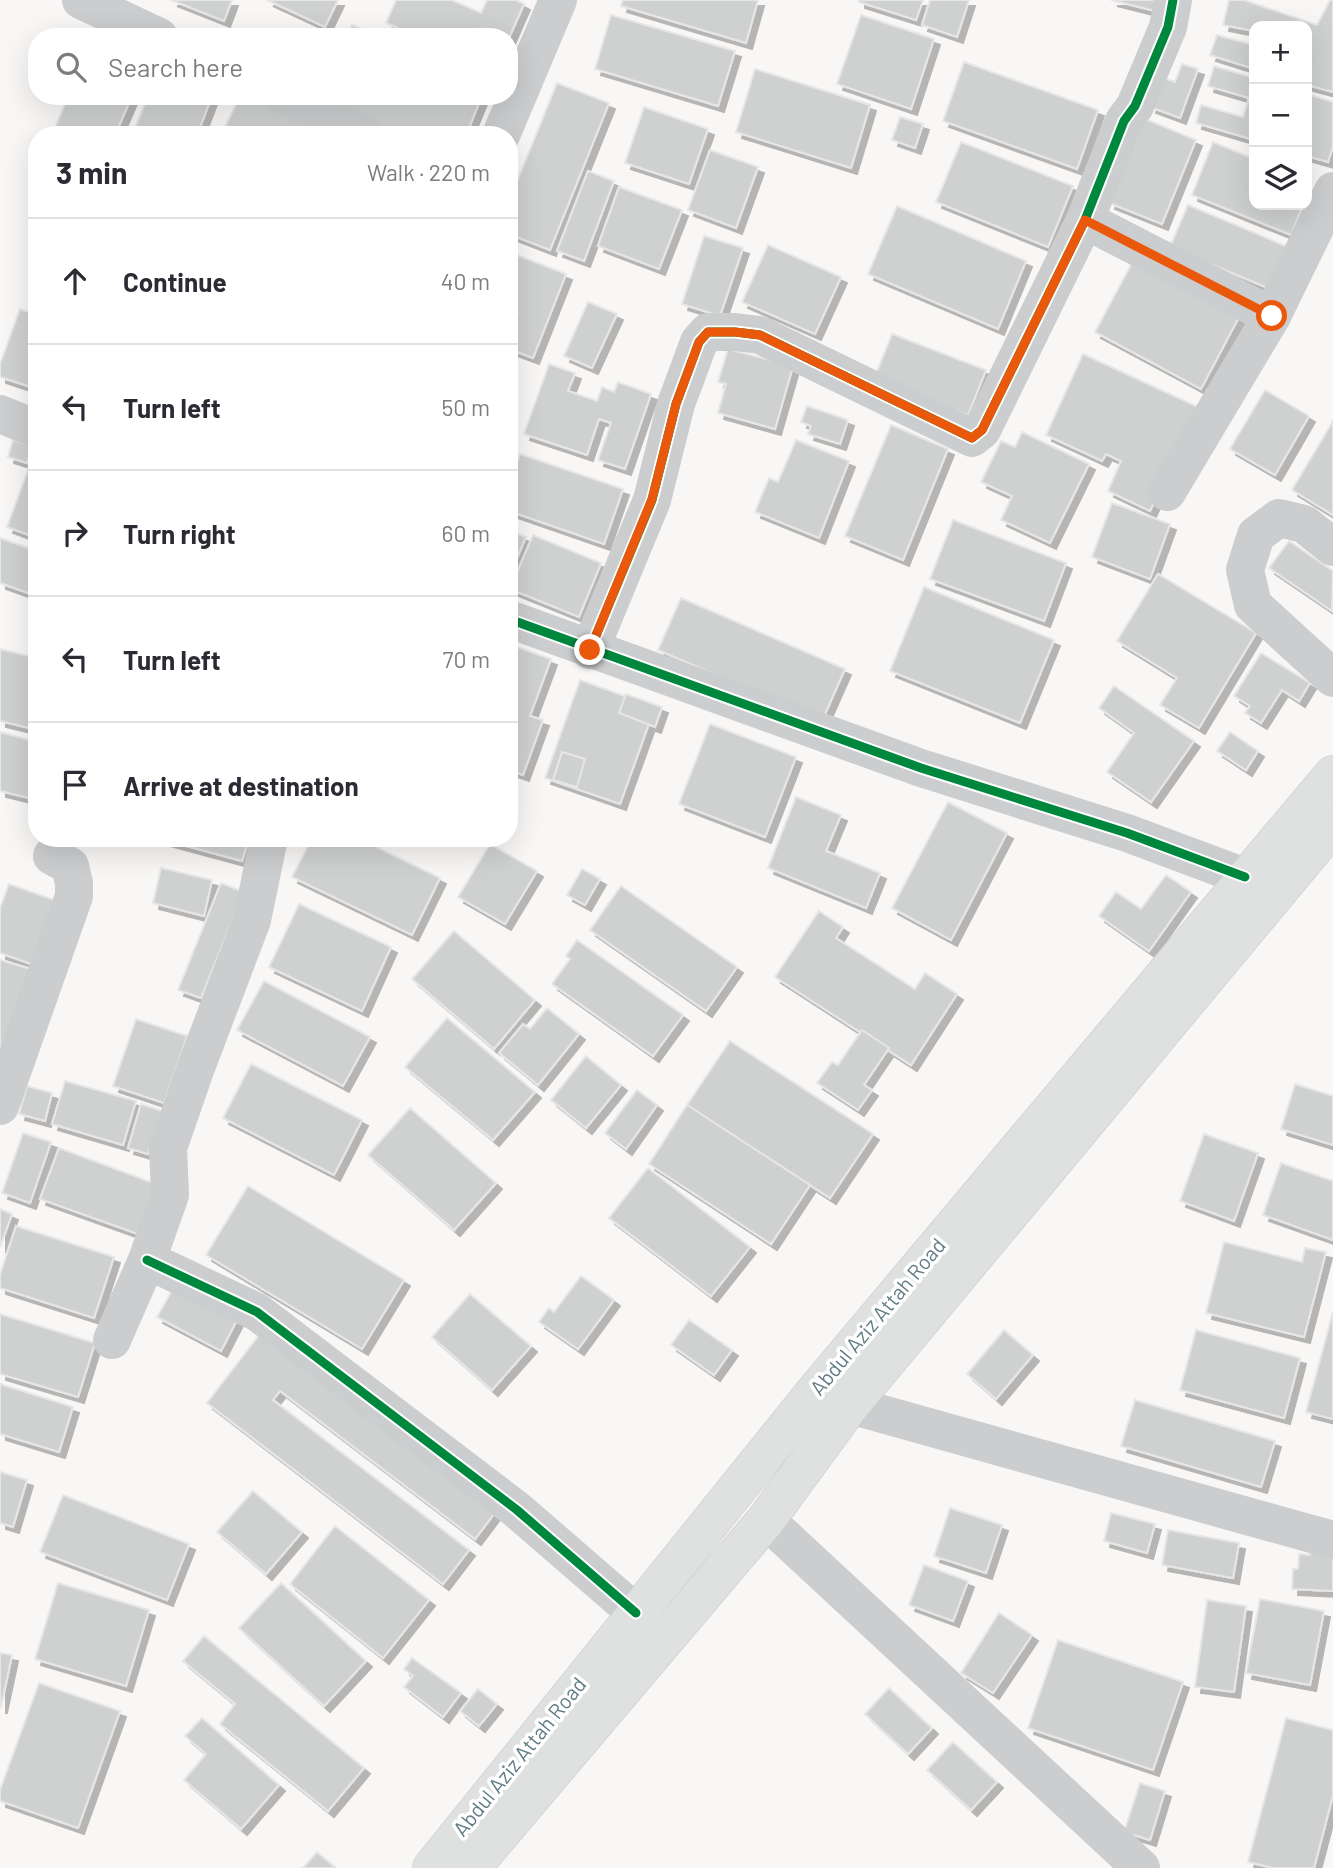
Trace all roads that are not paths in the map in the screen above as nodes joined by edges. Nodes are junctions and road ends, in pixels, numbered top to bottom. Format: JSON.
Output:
{"nodes":[{"id":1,"x":81,"y":0,"type":"edge"},
{"id":2,"x":558,"y":0,"type":"edge"},
{"id":3,"x":1173,"y":0,"type":"edge"},
{"id":4,"x":140,"y":28,"type":"edge"},
{"id":5,"x":518,"y":95,"type":"edge"},
{"id":6,"x":303,"y":105,"type":"edge"},
{"id":7,"x":514,"y":105,"type":"edge"},
{"id":8,"x":346,"y":126,"type":"edge"},
{"id":9,"x":505,"y":126,"type":"edge"},
{"id":10,"x":1333,"y":191,"type":"edge"},
{"id":11,"x":1085,"y":220,"type":"junction"},
{"id":12,"x":1272,"y":316,"type":"junction"},
{"id":13,"x":1,"y":416,"type":"edge"},
{"id":14,"x":28,"y":426,"type":"edge"},
{"id":15,"x":1167,"y":492,"type":"dead end"},
{"id":16,"x":1333,"y":547,"type":"edge"},
{"id":17,"x":518,"y":622,"type":"edge"},
{"id":18,"x":590,"y":650,"type":"junction"},
{"id":19,"x":1333,"y":678,"type":"edge"},
{"id":20,"x":1333,"y":775,"type":"edge"},
{"id":21,"x":1333,"y":825,"type":"edge"},
{"id":22,"x":267,"y":847,"type":"edge"},
{"id":23,"x":52,"y":856,"type":"dead end"},
{"id":24,"x":1245,"y":877,"type":"junction"},
{"id":25,"x":0,"y":1106,"type":"edge"},
{"id":26,"x":147,"y":1260,"type":"junction"},
{"id":27,"x":112,"y":1340,"type":"dead end"},
{"id":28,"x":832,"y":1399,"type":"junction"},
{"id":29,"x":766,"y":1520,"type":"junction"},
{"id":30,"x":1333,"y":1540,"type":"edge"},
{"id":31,"x":636,"y":1613,"type":"junction"},
{"id":32,"x":432,"y":1868,"type":"edge"},
{"id":33,"x":471,"y":1868,"type":"edge"},
{"id":34,"x":1141,"y":1868,"type":"edge"}],
"edges":[{"from":1,"to":4,"type":"street"},
{"from":2,"to":5,"type":"street"},
{"from":3,"to":11,"type":"street"},
{"from":6,"to":8,"type":"street"},
{"from":7,"to":9,"type":"street"},
{"from":10,"to":12,"type":"street"},
{"from":11,"to":12,"type":"street"},
{"from":11,"to":18,"type":"street"},
{"from":12,"to":15,"type":"street"},
{"from":13,"to":14,"type":"street"},
{"from":16,"to":19,"type":"street"},
{"from":17,"to":18,"type":"street"},
{"from":18,"to":24,"type":"street"},
{"from":20,"to":24,"type":"highway","name":"Abdul Aziz Attah Road"},
{"from":21,"to":28,"type":"highway","name":"Abdul Aziz Attah Road"},
{"from":22,"to":26,"type":"street"},
{"from":23,"to":25,"type":"street"},
{"from":24,"to":28,"type":"highway","name":"Abdul Aziz Attah Road"},
{"from":26,"to":27,"type":"street"},
{"from":26,"to":31,"type":"street"},
{"from":28,"to":29,"type":"highway","name":"Abdul Aziz Attah Road"},
{"from":28,"to":30,"type":"street"},
{"from":28,"to":31,"type":"highway","name":"Abdul Aziz Attah Road"},
{"from":29,"to":33,"type":"highway","name":"Abdul Aziz Attah Road"},
{"from":29,"to":34,"type":"street"},
{"from":31,"to":32,"type":"highway","name":"Abdul Aziz Attah Road"}]}
